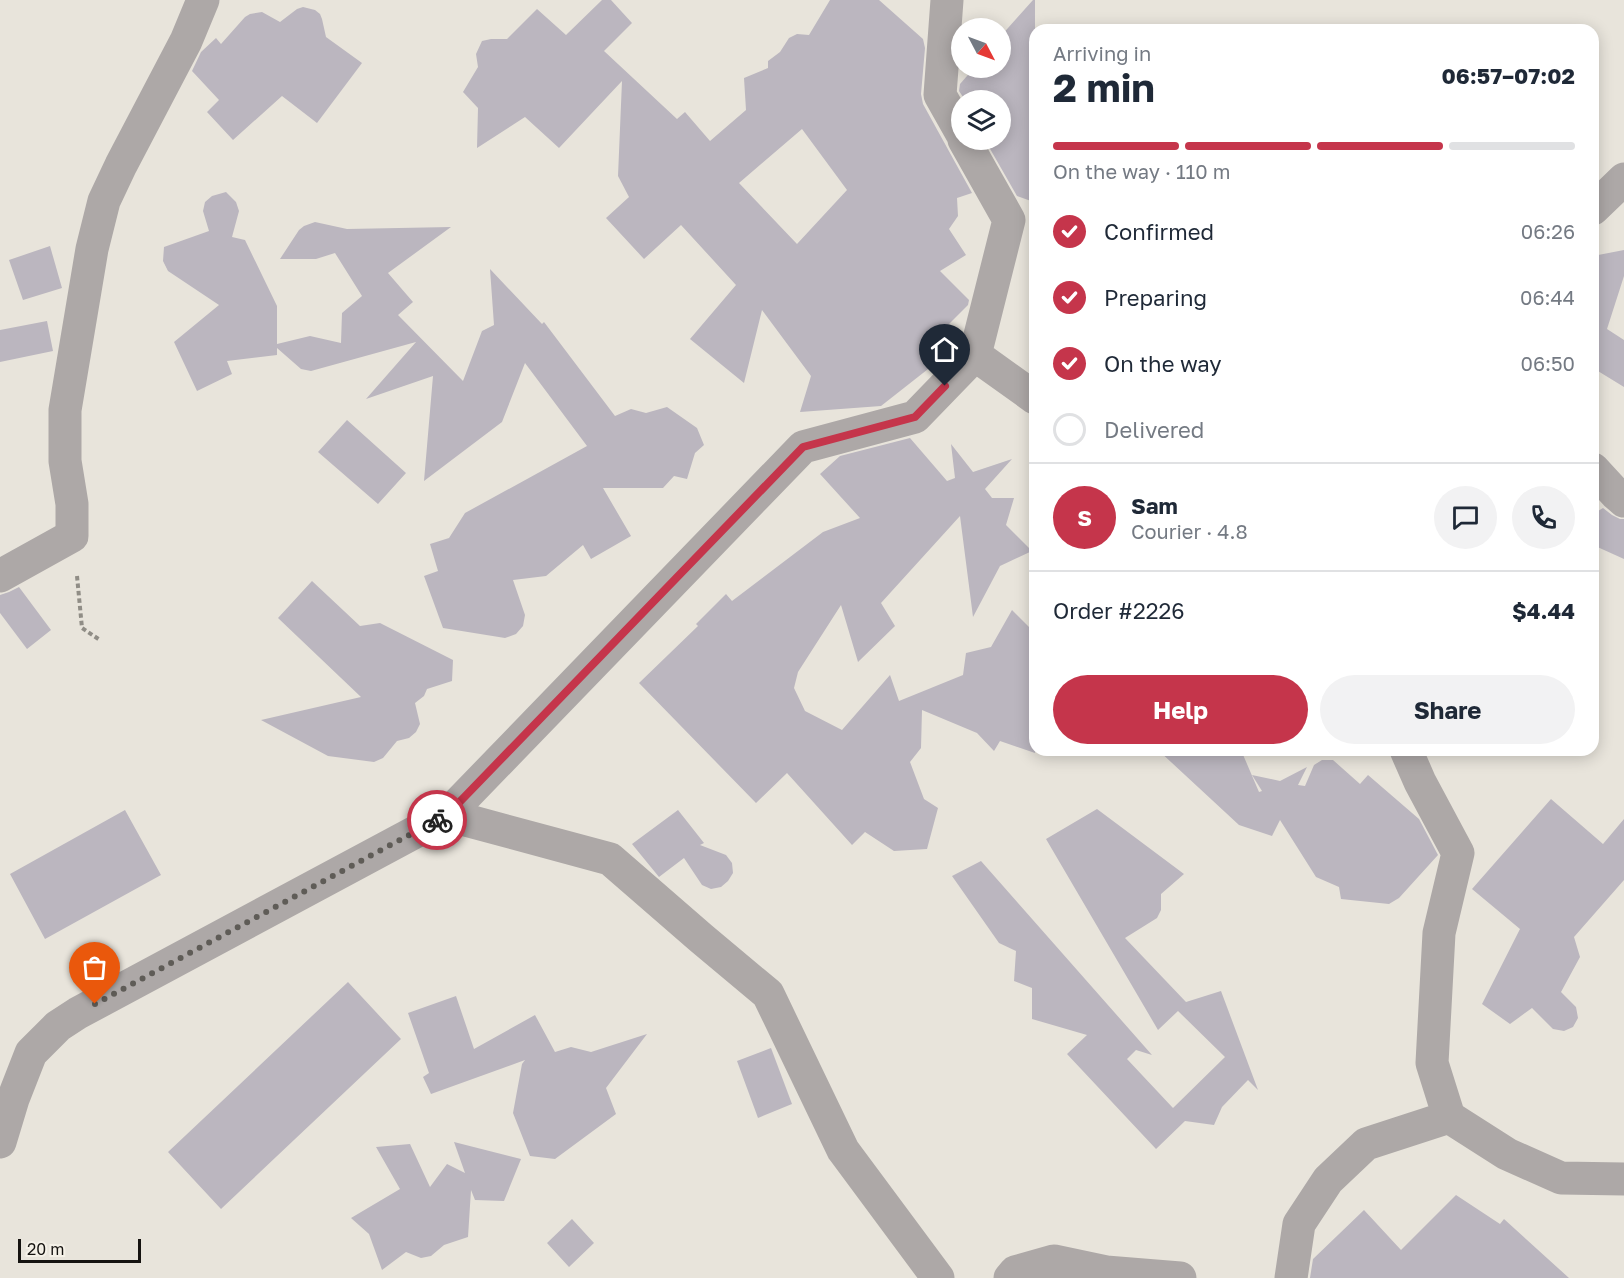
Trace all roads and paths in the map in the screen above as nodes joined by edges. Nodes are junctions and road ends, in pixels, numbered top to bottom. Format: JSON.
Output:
{"nodes":[{"id":1,"x":203,"y":0,"type":"edge"},
{"id":2,"x":947,"y":0,"type":"edge"},
{"id":3,"x":951,"y":114,"type":"edge"},
{"id":4,"x":970,"y":150,"type":"edge"},
{"id":5,"x":1624,"y":179,"type":"edge"},
{"id":6,"x":1599,"y":203,"type":"edge"},
{"id":7,"x":975,"y":356,"type":"junction"},
{"id":8,"x":1029,"y":394,"type":"edge"},
{"id":9,"x":1599,"y":476,"type":"edge"},
{"id":10,"x":1624,"y":501,"type":"edge"},
{"id":11,"x":72,"y":536,"type":"junction"},
{"id":12,"x":0,"y":576,"type":"edge"},
{"id":13,"x":100,"y":640,"type":"dead end"},
{"id":14,"x":1409,"y":756,"type":"edge"},
{"id":15,"x":447,"y":815,"type":"junction"},
{"id":16,"x":1449,"y":1117,"type":"junction"},
{"id":17,"x":0,"y":1142,"type":"edge"},
{"id":18,"x":1624,"y":1179,"type":"edge"},
{"id":19,"x":938,"y":1278,"type":"edge"},
{"id":20,"x":1010,"y":1278,"type":"edge"},
{"id":21,"x":1180,"y":1278,"type":"edge"},
{"id":22,"x":1291,"y":1278,"type":"edge"}],
"edges":[{"from":1,"to":11,"type":"street"},
{"from":2,"to":3,"type":"street"},
{"from":4,"to":7,"type":"street"},
{"from":5,"to":6,"type":"street"},
{"from":7,"to":8,"type":"street"},
{"from":7,"to":15,"type":"street"},
{"from":9,"to":10,"type":"street"},
{"from":11,"to":12,"type":"street"},
{"from":11,"to":13,"type":"path"},
{"from":14,"to":16,"type":"street"},
{"from":15,"to":17,"type":"street"},
{"from":15,"to":19,"type":"street"},
{"from":16,"to":18,"type":"street"},
{"from":16,"to":22,"type":"street"},
{"from":20,"to":21,"type":"street"}]}
